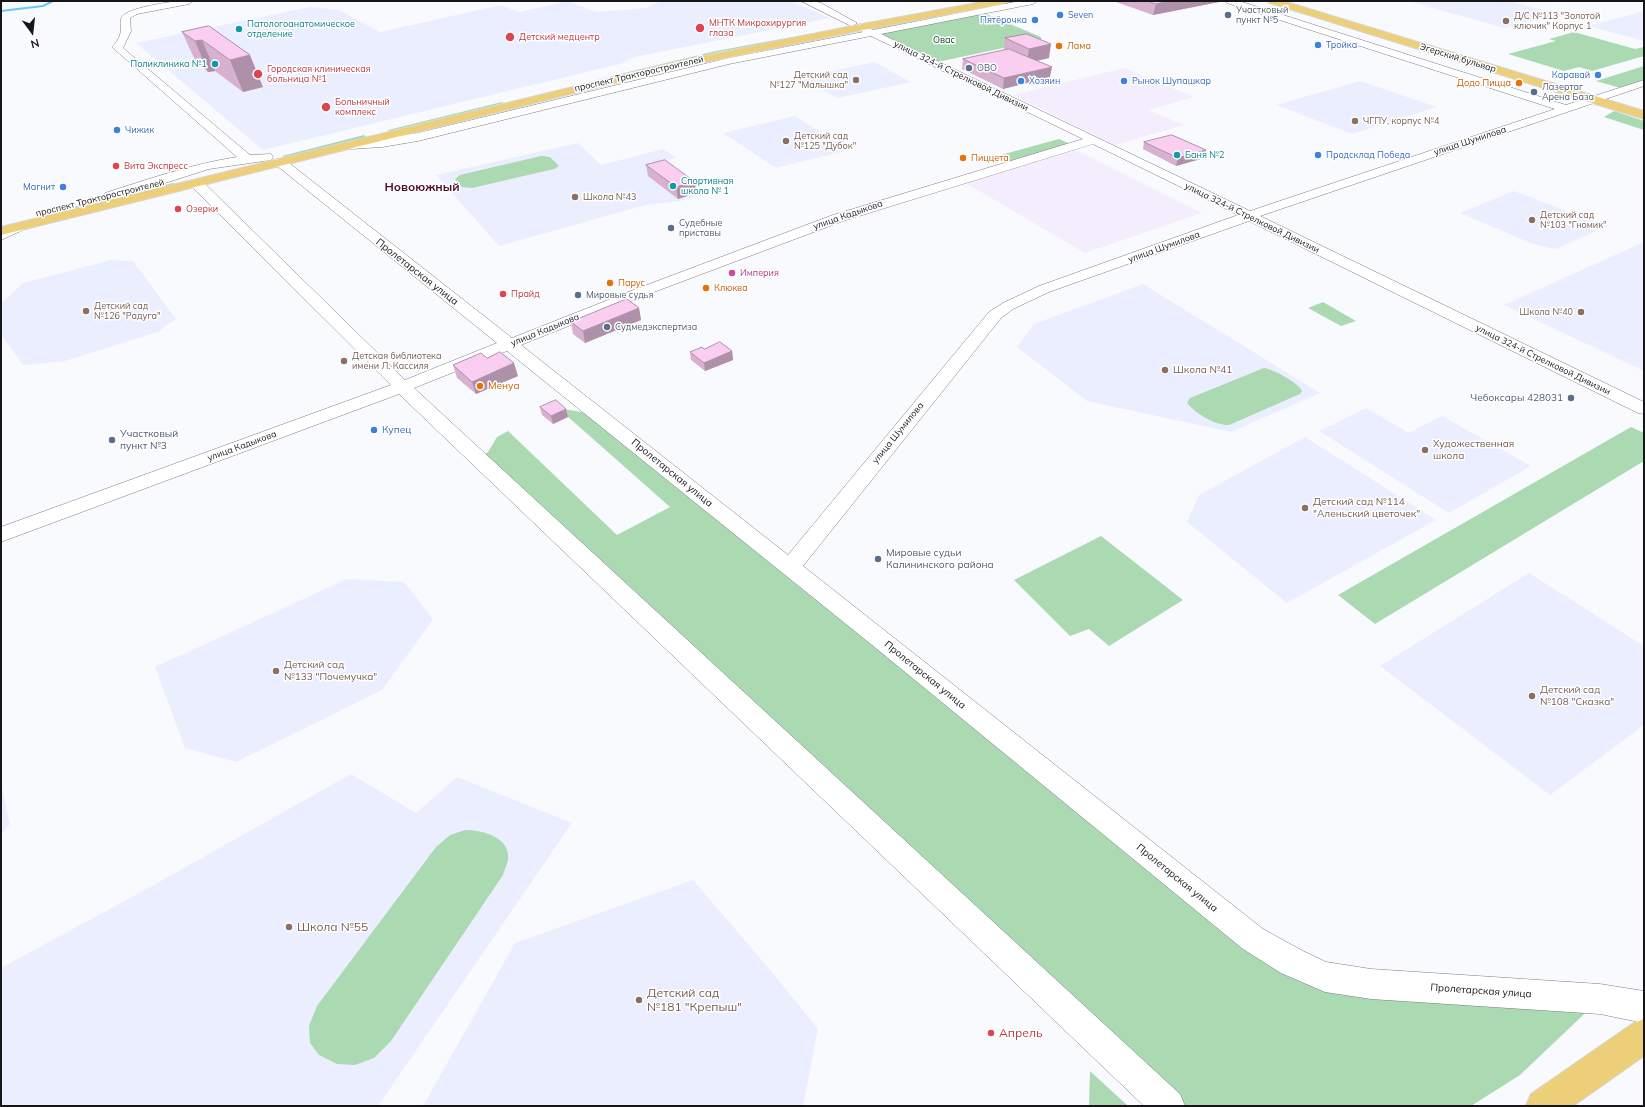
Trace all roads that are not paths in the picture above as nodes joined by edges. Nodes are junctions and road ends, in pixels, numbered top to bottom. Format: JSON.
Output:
{"nodes":[{"id":1,"x":189,"y":1,"type":"edge"},
{"id":2,"x":805,"y":1,"type":"edge"},
{"id":3,"x":973,"y":1,"type":"edge"},
{"id":4,"x":1002,"y":1,"type":"edge"},
{"id":5,"x":1033,"y":1,"type":"edge"},
{"id":6,"x":1230,"y":1,"type":"edge"},
{"id":7,"x":1273,"y":1,"type":"edge"},
{"id":8,"x":1279,"y":1,"type":"edge"},
{"id":9,"x":1294,"y":7,"type":"junction"},
{"id":10,"x":861,"y":28,"type":"junction"},
{"id":11,"x":1644,"y":82,"type":"edge"},
{"id":12,"x":1595,"y":99,"type":"junction"},
{"id":13,"x":1567,"y":109,"type":"junction"},
{"id":14,"x":1644,"y":114,"type":"edge"},
{"id":15,"x":376,"y":135,"type":"junction"},
{"id":16,"x":1093,"y":140,"type":"junction"},
{"id":17,"x":351,"y":145,"type":"junction"},
{"id":18,"x":246,"y":158,"type":"junction"},
{"id":19,"x":274,"y":160,"type":"junction"},
{"id":20,"x":197,"y":179,"type":"junction"},
{"id":21,"x":110,"y":196,"type":"junction"},
{"id":22,"x":1249,"y":216,"type":"junction"},
{"id":23,"x":1,"y":222,"type":"edge"},
{"id":24,"x":18,"y":227,"type":"junction"},
{"id":25,"x":1,"y":231,"type":"edge"},
{"id":26,"x":1,"y":236,"type":"edge"},
{"id":27,"x":511,"y":344,"type":"junction"},
{"id":28,"x":402,"y":387,"type":"junction"},
{"id":29,"x":1644,"y":410,"type":"edge"},
{"id":30,"x":1,"y":535,"type":"edge"},
{"id":31,"x":790,"y":567,"type":"junction"},
{"id":32,"x":1644,"y":1007,"type":"edge"},
{"id":33,"x":1644,"y":1036,"type":"edge"},
{"id":34,"x":1168,"y":1106,"type":"edge"},
{"id":35,"x":1543,"y":1106,"type":"edge"}],
"edges":[{"from":1,"to":18,"type":"street"},
{"from":2,"to":10,"type":"street","name":"улица 324-й Стрелковой Дивизии"},
{"from":3,"to":10,"type":"main road","name":"проспект Тракторостроителей"},
{"from":4,"to":10,"type":"main road","name":"проспект Тракторостроителей"},
{"from":5,"to":10,"type":"street"},
{"from":6,"to":13,"type":"street"},
{"from":7,"to":9,"type":"main road","name":"Эгерский бульвар"},
{"from":8,"to":9,"type":"main road","name":"Эгерский бульвар"},
{"from":9,"to":12,"type":"main road","name":"Эгерский бульвар"},
{"from":10,"to":15,"type":"main road","name":"проспект Тракторостроителей"},
{"from":10,"to":16,"type":"street","name":"улица 324-й Стрелковой Дивизии"},
{"from":10,"to":17,"type":"street"},
{"from":11,"to":12,"type":"street","name":"улица Шумилова"},
{"from":12,"to":13,"type":"street","name":"улица Шумилова"},
{"from":12,"to":14,"type":"main road","name":"Эгерский бульвар"},
{"from":13,"to":22,"type":"street","name":"улица Шумилова"},
{"from":15,"to":17,"type":"main road","name":"проспект Тракторостроителей"},
{"from":15,"to":19,"type":"main road","name":"проспект Тракторостроителей"},
{"from":16,"to":22,"type":"street","name":"улица 324-й Стрелковой Дивизии"},
{"from":16,"to":27,"type":"street","name":"улица Кадыкова"},
{"from":17,"to":19,"type":"main road","name":"проспект Тракторостроителей"},
{"from":18,"to":19,"type":"street"},
{"from":18,"to":21,"type":"street"},
{"from":19,"to":20,"type":"main road","name":"проспект Тракторостроителей"},
{"from":19,"to":27,"type":"street","name":"Пролетарская улица"},
{"from":20,"to":21,"type":"main road","name":"проспект Тракторостроителей"},
{"from":20,"to":24,"type":"main road","name":"проспект Тракторостроителей"},
{"from":20,"to":28,"type":"street"},
{"from":21,"to":23,"type":"main road","name":"проспект Тракторостроителей"},
{"from":22,"to":29,"type":"street","name":"улица 324-й Стрелковой Дивизии"},
{"from":22,"to":31,"type":"street","name":"улица Шумилова"},
{"from":24,"to":25,"type":"main road","name":"проспект Тракторостроителей"},
{"from":24,"to":26,"type":"street","name":"проспект Тракторостроителей"},
{"from":27,"to":28,"type":"street","name":"улица Кадыкова"},
{"from":27,"to":31,"type":"street","name":"Пролетарская улица"},
{"from":28,"to":30,"type":"street","name":"улица Кадыкова"},
{"from":28,"to":34,"type":"street"},
{"from":31,"to":32,"type":"street","name":"Пролетарская улица"},
{"from":33,"to":35,"type":"main road"}]}
